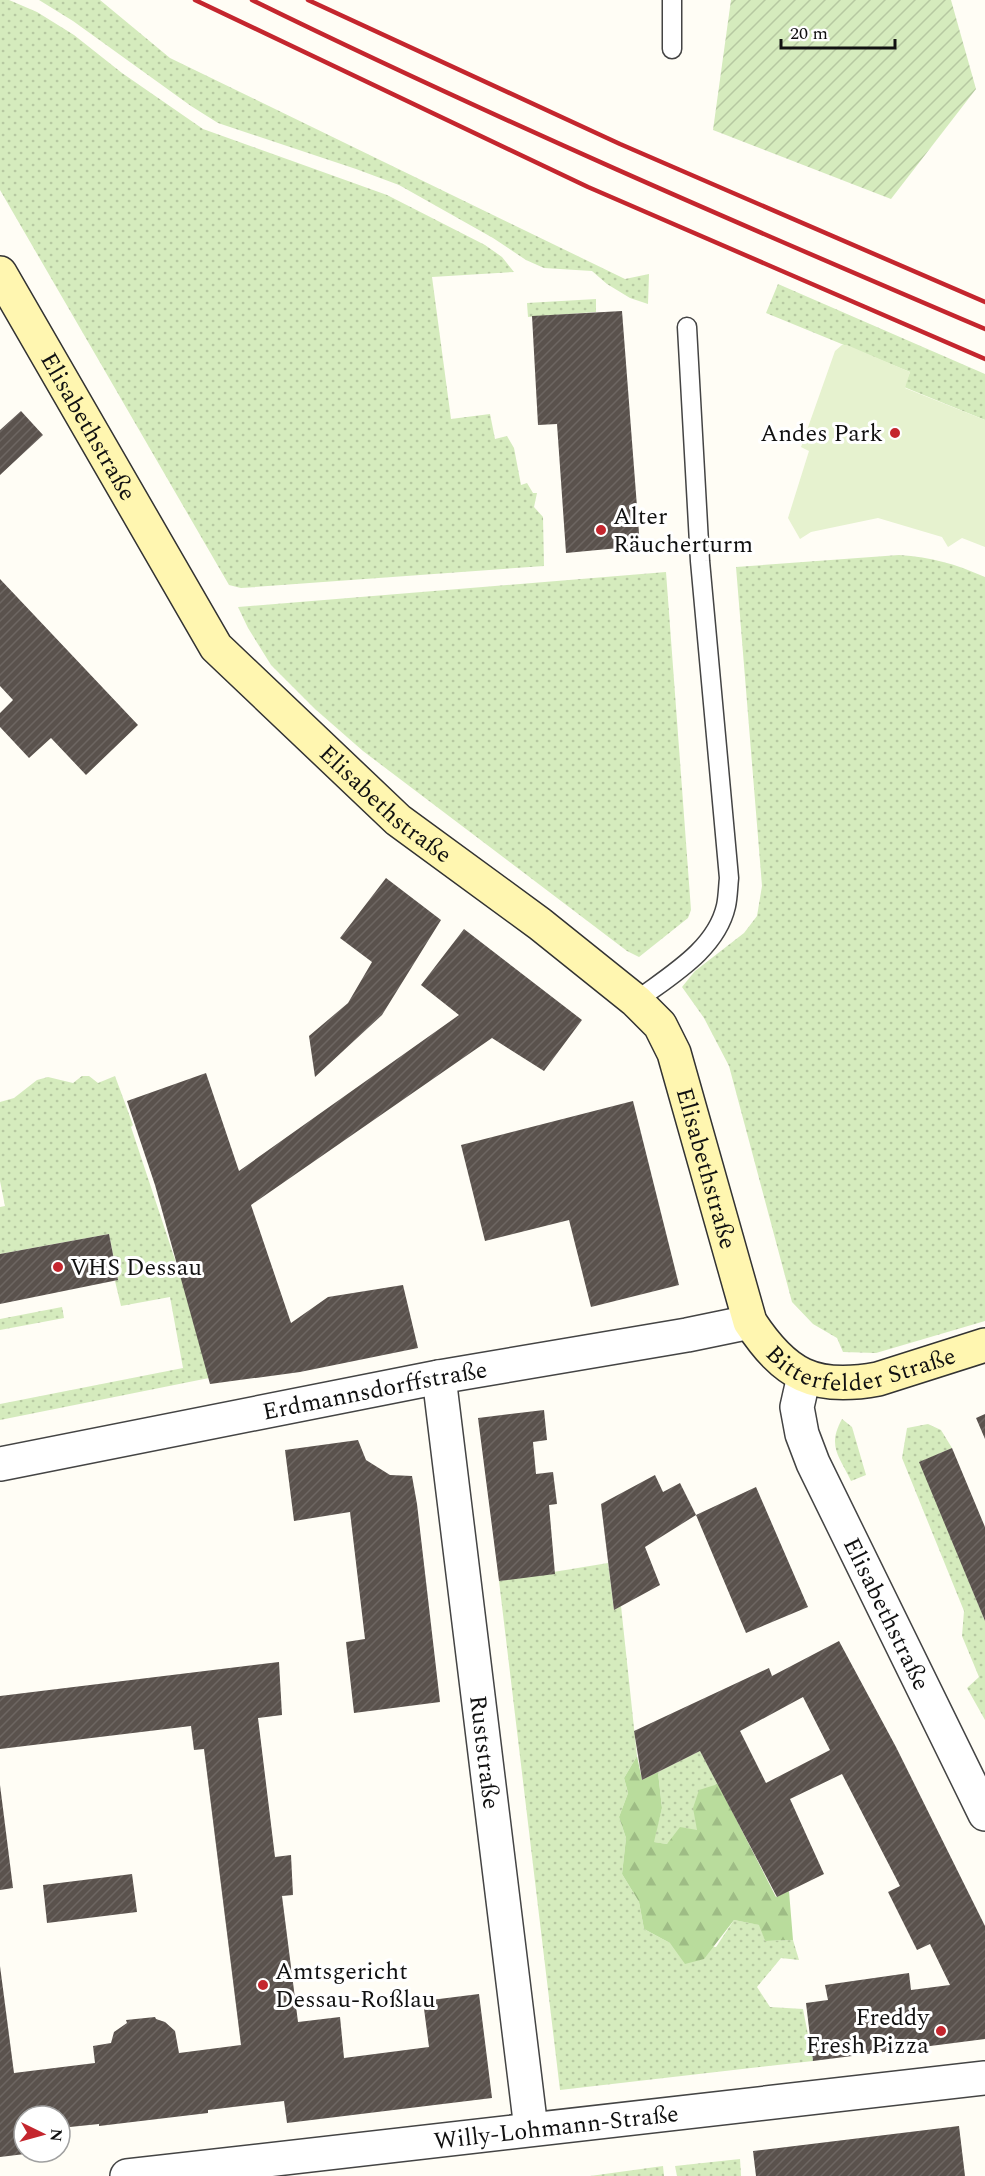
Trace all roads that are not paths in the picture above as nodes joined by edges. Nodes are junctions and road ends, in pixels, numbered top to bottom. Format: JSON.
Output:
{"nodes":[{"id":1,"x":672,"y":0,"type":"edge"},
{"id":2,"x":672,"y":49,"type":"dead end"},
{"id":3,"x":0,"y":273,"type":"edge"},
{"id":4,"x":687,"y":327,"type":"dead end"},
{"id":5,"x":636,"y":1001,"type":"junction"},
{"id":6,"x":750,"y":1322,"type":"junction"},
{"id":7,"x":985,"y":1345,"type":"edge"},
{"id":8,"x":804,"y":1376,"type":"junction"},
{"id":9,"x":440,"y":1377,"type":"junction"},
{"id":10,"x":0,"y":1464,"type":"edge"},
{"id":11,"x":985,"y":1814,"type":"edge"},
{"id":12,"x":985,"y":2078,"type":"edge"},
{"id":13,"x":531,"y":2129,"type":"junction"},
{"id":14,"x":127,"y":2176,"type":"edge"}],
"edges":[{"from":1,"to":2,"type":"lane"},
{"from":3,"to":5,"type":"street","name":"Elisabethstraße"},
{"from":4,"to":5,"type":"lane"},
{"from":5,"to":6,"type":"street","name":"Elisabethstraße"},
{"from":6,"to":8,"type":"street","name":"Bitterfelder Straße"},
{"from":6,"to":9,"type":"street","name":"Erdmannsdorffstraße"},
{"from":7,"to":8,"type":"street","name":"Bitterfelder Straße"},
{"from":8,"to":11,"type":"street","name":"Elisabethstraße"},
{"from":9,"to":10,"type":"street","name":"Erdmannsdorffstraße"},
{"from":9,"to":13,"type":"street","name":"Ruststraße"},
{"from":12,"to":13,"type":"street","name":"Willy-Lohmann-Straße"},
{"from":13,"to":14,"type":"street","name":"Willy-Lohmann-Straße"}]}
